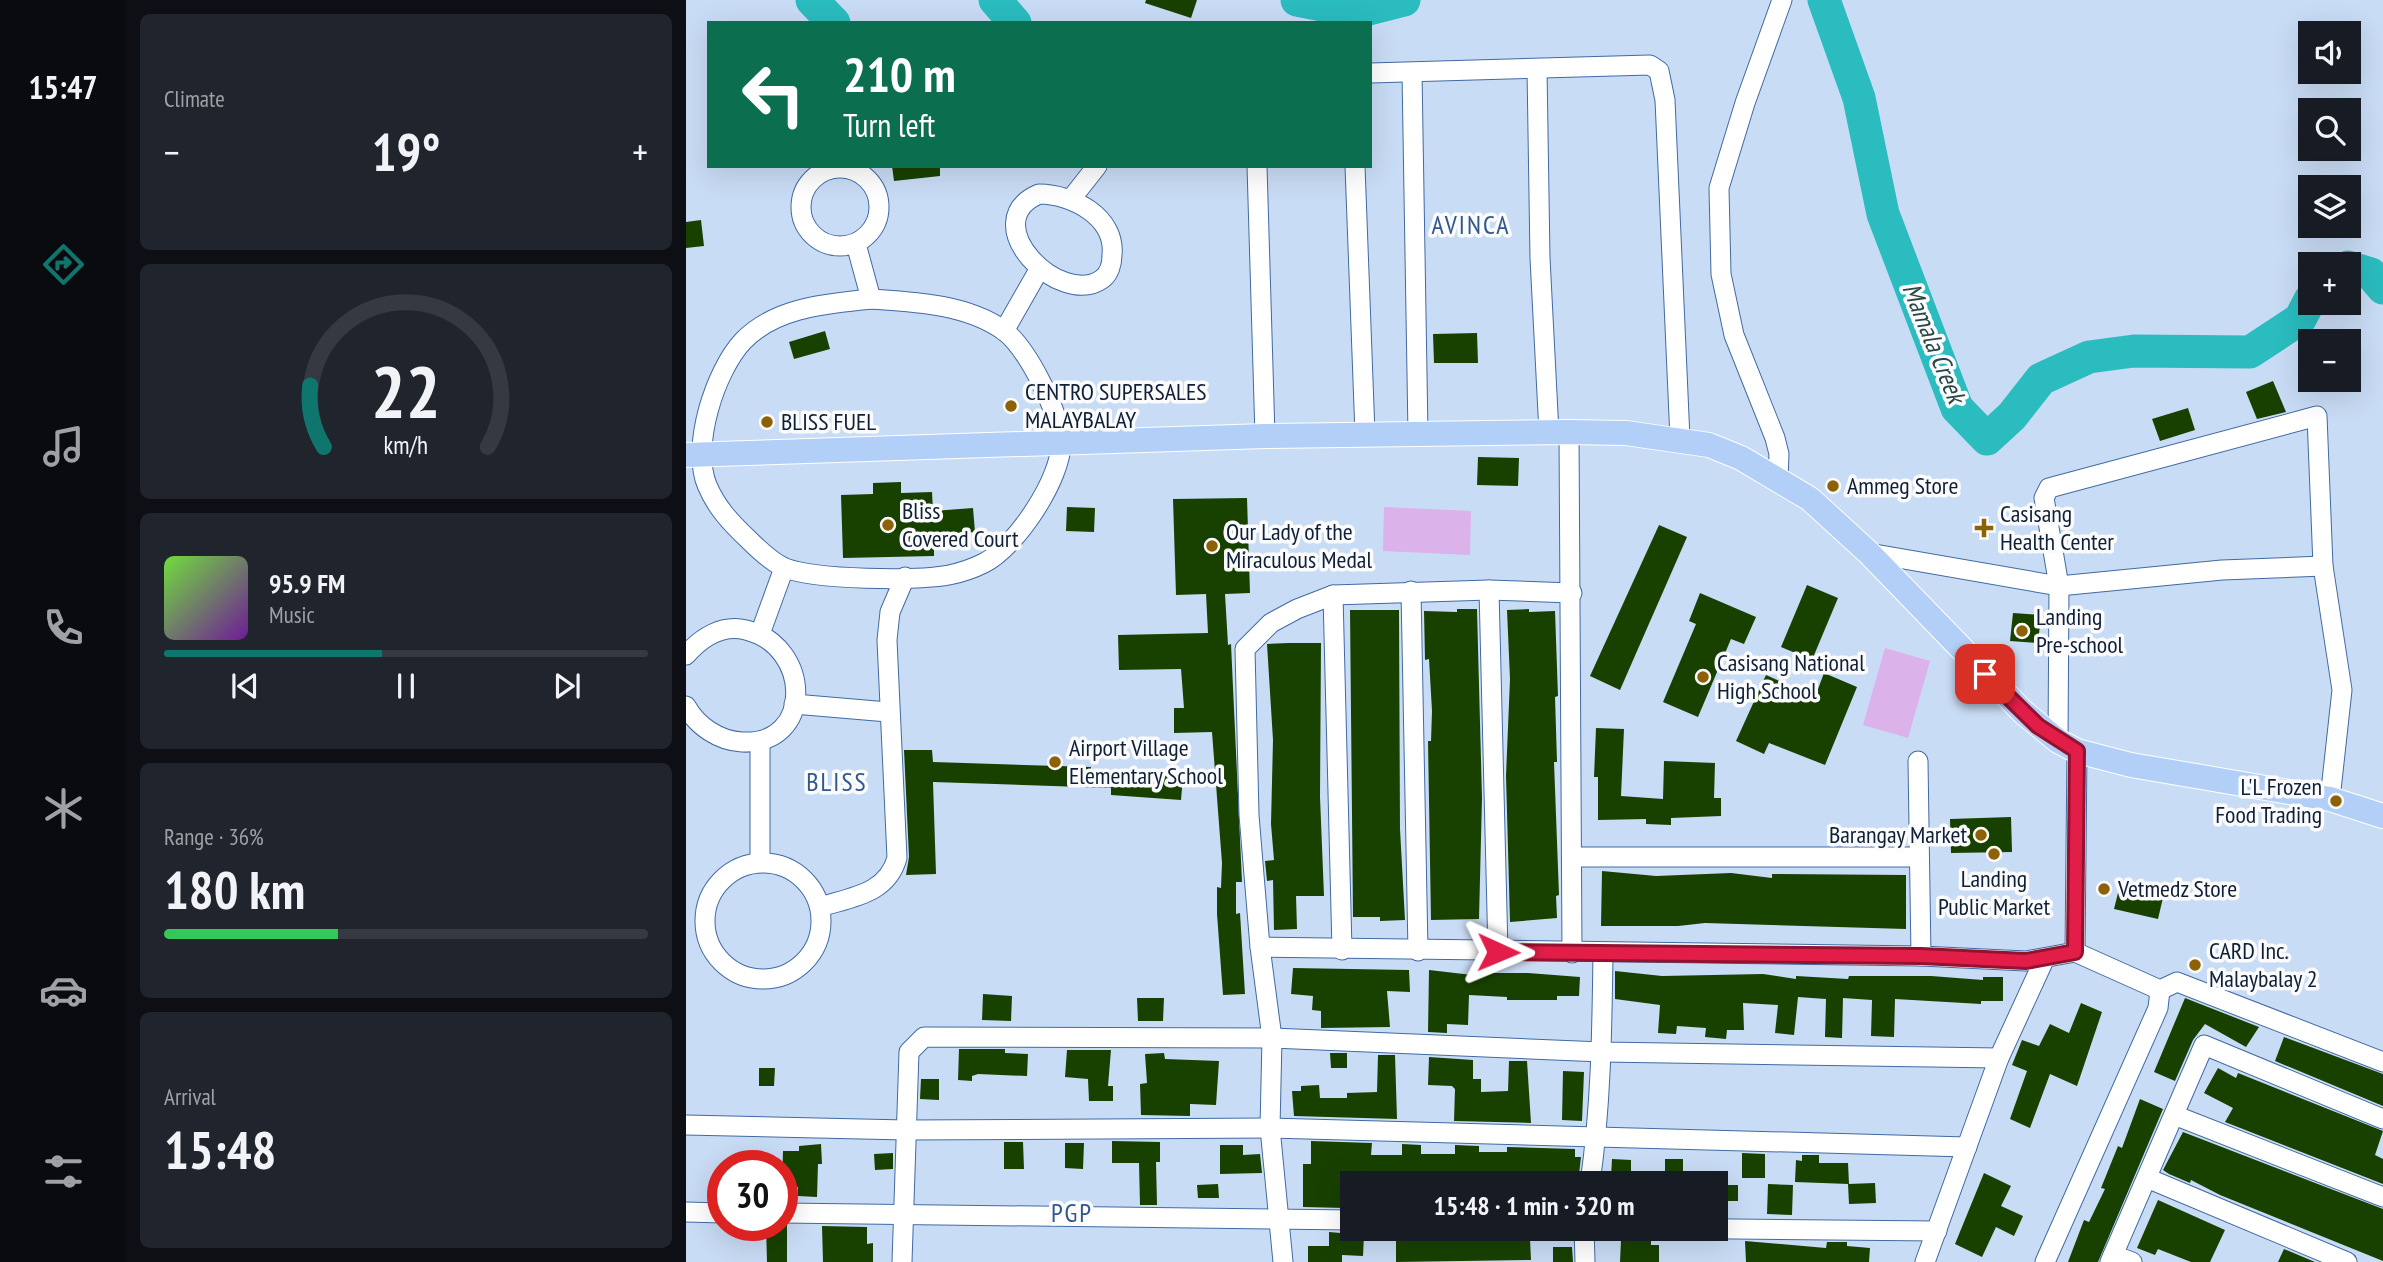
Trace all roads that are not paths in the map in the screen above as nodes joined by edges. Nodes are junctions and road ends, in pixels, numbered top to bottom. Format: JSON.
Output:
{"nodes":[{"id":1,"x":1782,"y":0,"type":"edge"},
{"id":2,"x":1537,"y":69,"type":"junction"},
{"id":3,"x":1412,"y":72,"type":"junction"},
{"id":4,"x":1372,"y":74,"type":"edge"},
{"id":5,"x":1095,"y":168,"type":"edge"},
{"id":6,"x":1257,"y":168,"type":"edge"},
{"id":7,"x":1355,"y":168,"type":"edge"},
{"id":8,"x":1071,"y":199,"type":"junction"},
{"id":9,"x":856,"y":244,"type":"junction"},
{"id":10,"x":1040,"y":268,"type":"junction"},
{"id":11,"x":871,"y":299,"type":"junction"},
{"id":12,"x":1004,"y":331,"type":"junction"},
{"id":13,"x":1559,"y":432,"type":"junction"},
{"id":14,"x":1366,"y":434,"type":"junction"},
{"id":15,"x":1418,"y":434,"type":"junction"},
{"id":16,"x":1265,"y":436,"type":"junction"},
{"id":17,"x":1680,"y":439,"type":"junction"},
{"id":18,"x":1061,"y":442,"type":"junction"},
{"id":19,"x":693,"y":455,"type":"edge"},
{"id":20,"x":1778,"y":479,"type":"junction"},
{"id":21,"x":1869,"y":553,"type":"junction"},
{"id":22,"x":2323,"y":566,"type":"junction"},
{"id":23,"x":784,"y":568,"type":"junction"},
{"id":24,"x":905,"y":577,"type":"junction"},
{"id":25,"x":2059,"y":586,"type":"junction"},
{"id":26,"x":1489,"y":590,"type":"junction"},
{"id":27,"x":1411,"y":591,"type":"junction"},
{"id":28,"x":1572,"y":593,"type":"junction"},
{"id":29,"x":1332,"y":595,"type":"junction"},
{"id":30,"x":760,"y":634,"type":"junction"},
{"id":31,"x":686,"y":655,"type":"edge"},
{"id":32,"x":794,"y":704,"type":"junction"},
{"id":33,"x":686,"y":706,"type":"edge"},
{"id":34,"x":888,"y":712,"type":"junction"},
{"id":35,"x":760,"y":741,"type":"junction"},
{"id":36,"x":2067,"y":746,"type":"junction"},
{"id":37,"x":1919,"y":761,"type":"dead end"},
{"id":38,"x":2330,"y":799,"type":"junction"},
{"id":39,"x":2383,"y":816,"type":"edge"},
{"id":40,"x":1919,"y":856,"type":"junction"},
{"id":41,"x":1572,"y":857,"type":"junction"},
{"id":42,"x":761,"y":862,"type":"junction"},
{"id":43,"x":820,"y":906,"type":"junction"},
{"id":44,"x":1260,"y":947,"type":"junction"},
{"id":45,"x":1342,"y":950,"type":"junction"},
{"id":46,"x":1418,"y":951,"type":"junction"},
{"id":47,"x":1498,"y":952,"type":"junction"},
{"id":48,"x":2075,"y":952,"type":"junction"},
{"id":49,"x":1572,"y":953,"type":"junction"},
{"id":50,"x":1603,"y":953,"type":"junction"},
{"id":51,"x":1921,"y":956,"type":"junction"},
{"id":52,"x":2044,"y":960,"type":"junction"},
{"id":53,"x":2160,"y":990,"type":"junction"},
{"id":54,"x":1272,"y":1038,"type":"junction"},
{"id":55,"x":1602,"y":1052,"type":"junction"},
{"id":56,"x":1999,"y":1058,"type":"junction"},
{"id":57,"x":2383,"y":1062,"type":"edge"},
{"id":58,"x":2174,"y":1115,"type":"junction"},
{"id":59,"x":2383,"y":1119,"type":"edge"},
{"id":60,"x":686,"y":1125,"type":"edge"},
{"id":61,"x":1269,"y":1128,"type":"junction"},
{"id":62,"x":906,"y":1129,"type":"junction"},
{"id":63,"x":1597,"y":1135,"type":"junction"},
{"id":64,"x":1967,"y":1147,"type":"junction"},
{"id":65,"x":1592,"y":1171,"type":"edge"},
{"id":66,"x":2147,"y":1178,"type":"junction"},
{"id":67,"x":2383,"y":1197,"type":"edge"},
{"id":68,"x":686,"y":1212,"type":"edge"},
{"id":69,"x":707,"y":1213,"type":"edge"},
{"id":70,"x":798,"y":1213,"type":"edge"},
{"id":71,"x":904,"y":1215,"type":"junction"},
{"id":72,"x":1279,"y":1218,"type":"junction"},
{"id":73,"x":1340,"y":1220,"type":"edge"},
{"id":74,"x":1728,"y":1229,"type":"edge"},
{"id":75,"x":1937,"y":1231,"type":"junction"},
{"id":76,"x":1584,"y":1241,"type":"edge"},
{"id":77,"x":2112,"y":1259,"type":"edge"},
{"id":78,"x":902,"y":1262,"type":"edge"},
{"id":79,"x":1283,"y":1262,"type":"edge"},
{"id":80,"x":1584,"y":1262,"type":"edge"},
{"id":81,"x":1925,"y":1262,"type":"edge"},
{"id":82,"x":2045,"y":1262,"type":"edge"},
{"id":83,"x":2132,"y":1262,"type":"edge"},
{"id":84,"x":2347,"y":1262,"type":"edge"}],
"edges":[{"from":1,"to":20,"type":"street"},
{"from":2,"to":3,"type":"street"},
{"from":2,"to":13,"type":"street"},
{"from":2,"to":17,"type":"street"},
{"from":3,"to":4,"type":"street"},
{"from":3,"to":15,"type":"street"},
{"from":5,"to":8,"type":"street"},
{"from":6,"to":16,"type":"street"},
{"from":7,"to":14,"type":"street"},
{"from":8,"to":10,"type":"street"},
{"from":8,"to":10,"type":"street"},
{"from":9,"to":9,"type":"street"},
{"from":9,"to":11,"type":"street"},
{"from":10,"to":12,"type":"street"},
{"from":11,"to":12,"type":"street"},
{"from":11,"to":19,"type":"street"},
{"from":12,"to":18,"type":"street"},
{"from":13,"to":15,"type":"main road"},
{"from":13,"to":17,"type":"main road"},
{"from":13,"to":28,"type":"street"},
{"from":14,"to":15,"type":"main road"},
{"from":14,"to":16,"type":"main road"},
{"from":16,"to":18,"type":"main road"},
{"from":17,"to":20,"type":"main road"},
{"from":18,"to":19,"type":"main road"},
{"from":18,"to":24,"type":"street"},
{"from":19,"to":23,"type":"street"},
{"from":20,"to":21,"type":"main road"},
{"from":21,"to":25,"type":"street"},
{"from":21,"to":36,"type":"main road"},
{"from":22,"to":25,"type":"street"},
{"from":22,"to":25,"type":"street"},
{"from":22,"to":38,"type":"street"},
{"from":23,"to":24,"type":"street"},
{"from":23,"to":30,"type":"street"},
{"from":24,"to":34,"type":"street"},
{"from":25,"to":36,"type":"street"},
{"from":26,"to":27,"type":"street"},
{"from":26,"to":28,"type":"street"},
{"from":26,"to":47,"type":"street"},
{"from":27,"to":29,"type":"street"},
{"from":27,"to":46,"type":"street"},
{"from":28,"to":41,"type":"street"},
{"from":29,"to":44,"type":"street"},
{"from":29,"to":45,"type":"street"},
{"from":30,"to":31,"type":"street"},
{"from":30,"to":32,"type":"street"},
{"from":32,"to":34,"type":"street"},
{"from":32,"to":35,"type":"street"},
{"from":33,"to":35,"type":"street"},
{"from":34,"to":43,"type":"street"},
{"from":35,"to":42,"type":"street"},
{"from":36,"to":38,"type":"main road"},
{"from":36,"to":48,"type":"street"},
{"from":37,"to":40,"type":"street"},
{"from":38,"to":39,"type":"main road"},
{"from":40,"to":41,"type":"street"},
{"from":40,"to":51,"type":"street"},
{"from":41,"to":49,"type":"street"},
{"from":42,"to":43,"type":"street"},
{"from":42,"to":43,"type":"street"},
{"from":44,"to":45,"type":"street"},
{"from":44,"to":54,"type":"street"},
{"from":45,"to":46,"type":"street"},
{"from":46,"to":47,"type":"street"},
{"from":47,"to":49,"type":"street"},
{"from":48,"to":52,"type":"street"},
{"from":48,"to":53,"type":"street"},
{"from":49,"to":50,"type":"street"},
{"from":50,"to":51,"type":"street"},
{"from":50,"to":55,"type":"street"},
{"from":51,"to":52,"type":"street"},
{"from":52,"to":56,"type":"street"},
{"from":53,"to":57,"type":"street"},
{"from":53,"to":82,"type":"street"},
{"from":54,"to":55,"type":"street"},
{"from":54,"to":61,"type":"street"},
{"from":54,"to":62,"type":"street"},
{"from":55,"to":56,"type":"street"},
{"from":55,"to":63,"type":"street"},
{"from":56,"to":64,"type":"street"},
{"from":58,"to":59,"type":"street"},
{"from":58,"to":66,"type":"street"},
{"from":58,"to":67,"type":"street"},
{"from":60,"to":62,"type":"street"},
{"from":61,"to":62,"type":"street"},
{"from":61,"to":63,"type":"street"},
{"from":61,"to":72,"type":"street"},
{"from":62,"to":71,"type":"street"},
{"from":63,"to":64,"type":"street"},
{"from":63,"to":65,"type":"street"},
{"from":64,"to":75,"type":"street"},
{"from":66,"to":77,"type":"street"},
{"from":66,"to":84,"type":"street"},
{"from":68,"to":69,"type":"street"},
{"from":70,"to":71,"type":"street"},
{"from":71,"to":72,"type":"street"},
{"from":71,"to":78,"type":"street"},
{"from":72,"to":73,"type":"street"},
{"from":72,"to":79,"type":"street"},
{"from":74,"to":75,"type":"street"},
{"from":75,"to":81,"type":"street"},
{"from":76,"to":80,"type":"street"},
{"from":77,"to":83,"type":"street"}]}
